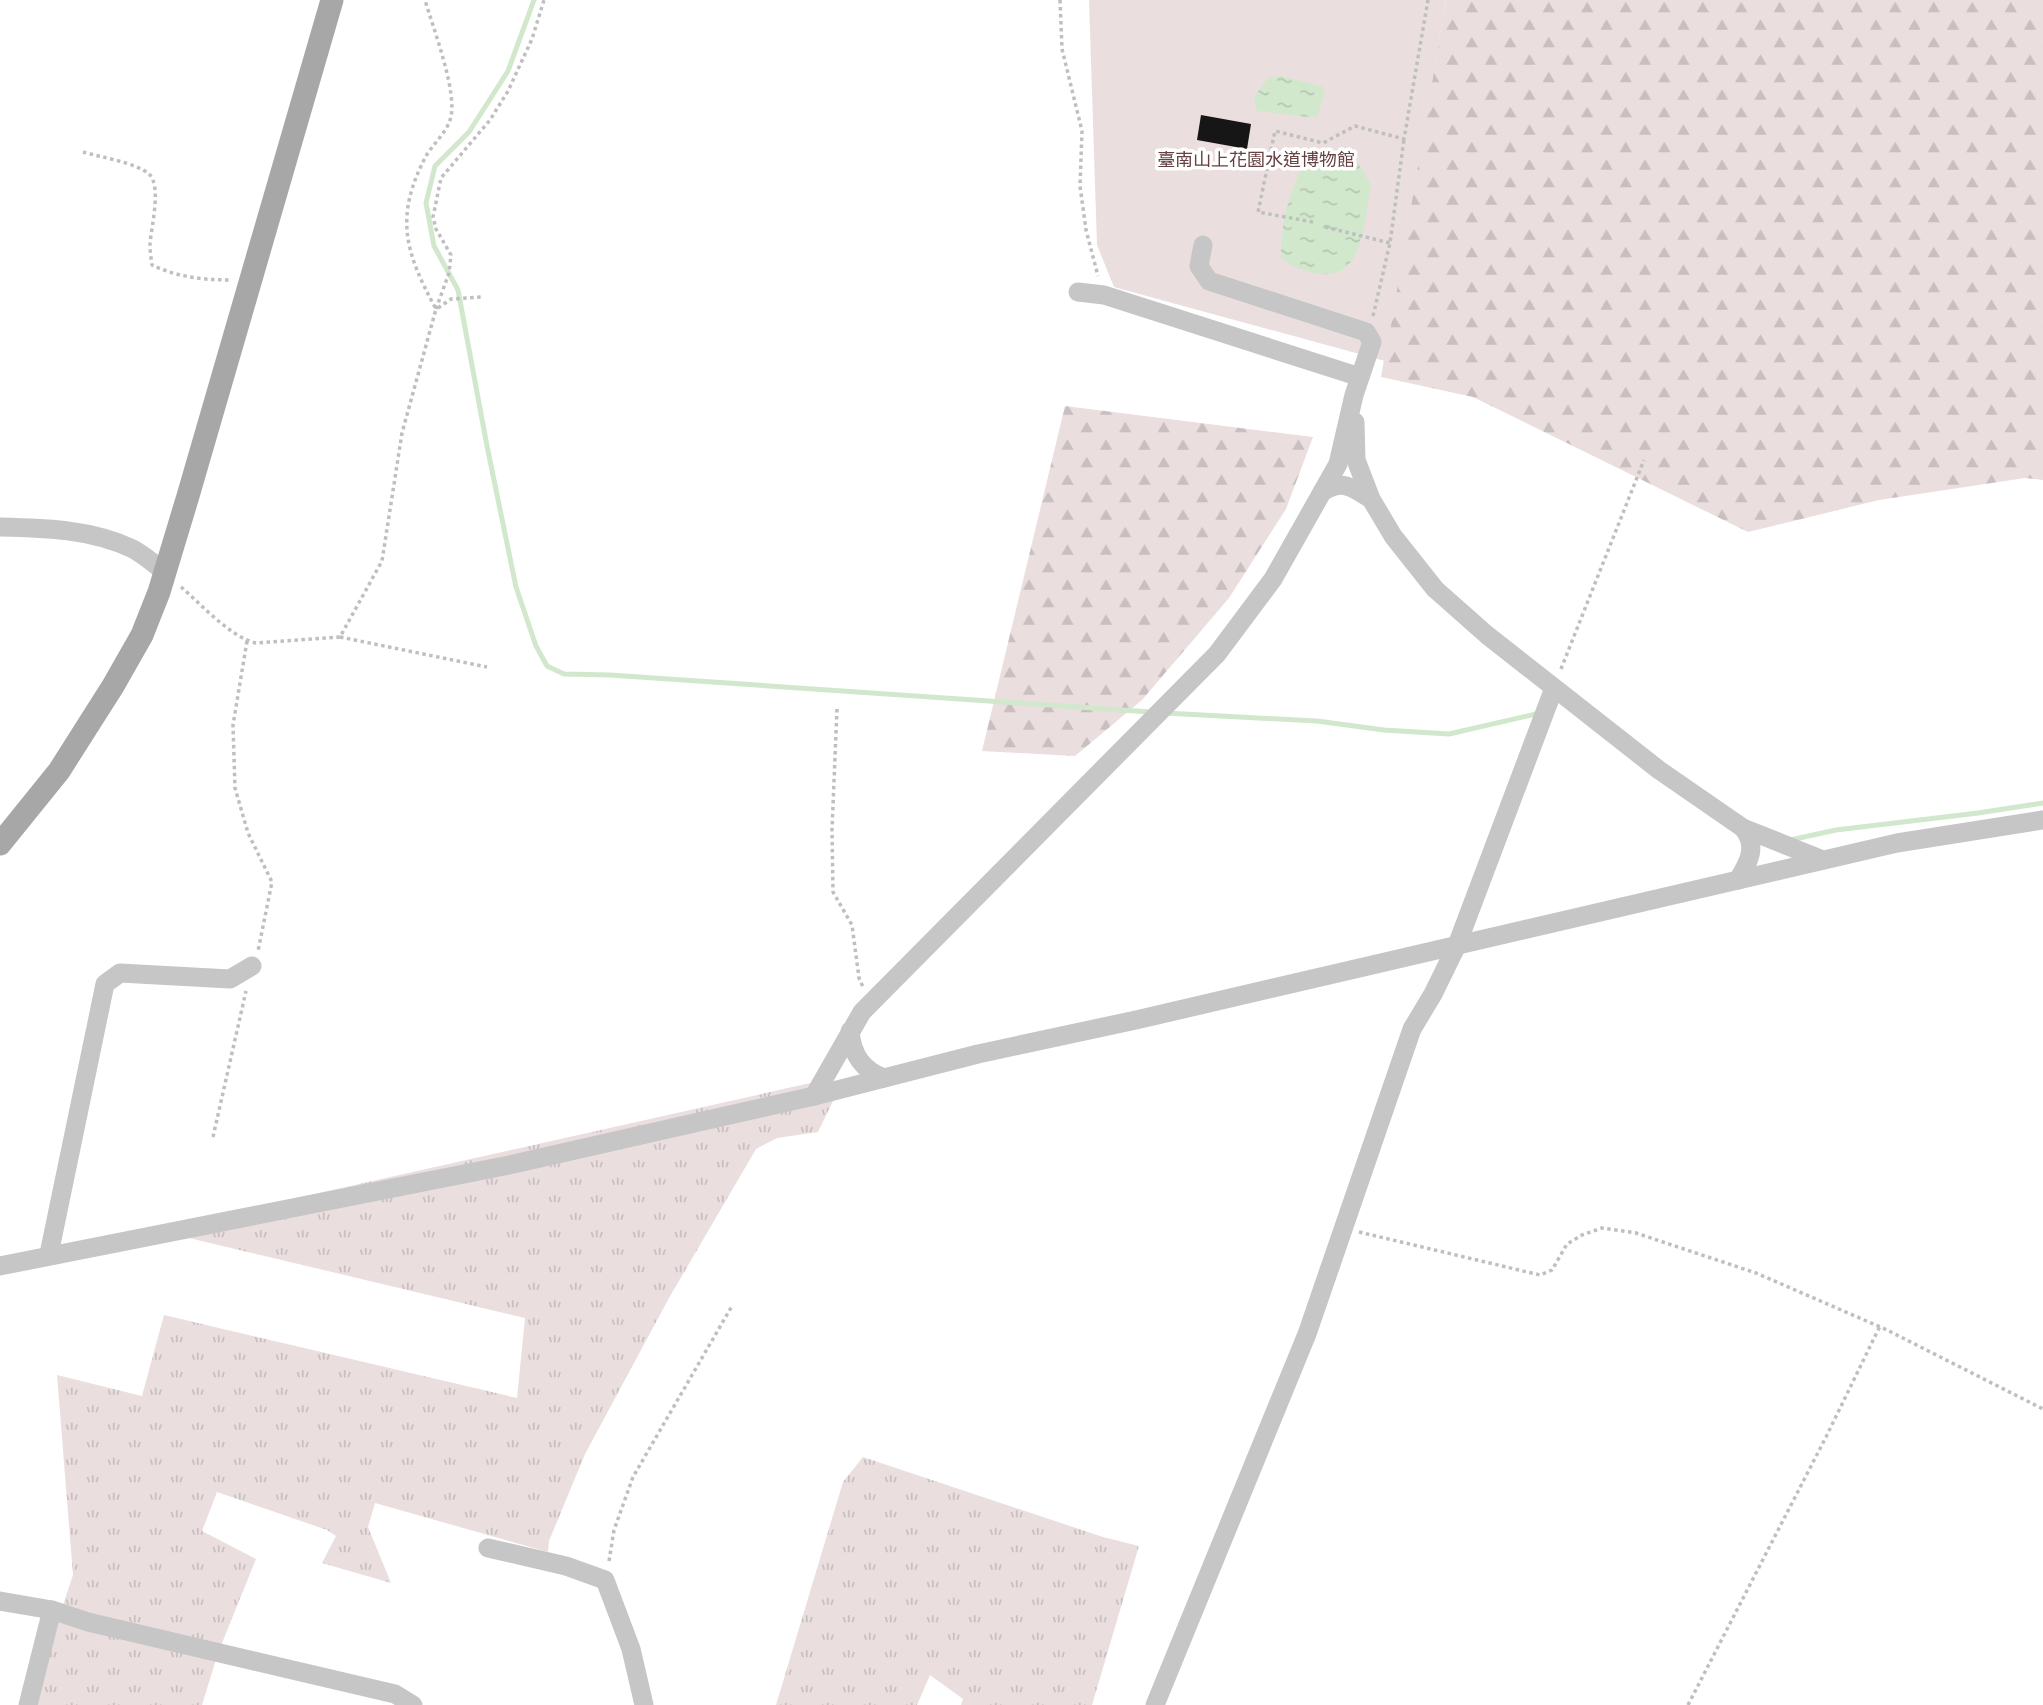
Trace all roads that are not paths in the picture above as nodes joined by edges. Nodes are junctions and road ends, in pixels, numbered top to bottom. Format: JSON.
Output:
{"nodes":[{"id":1,"x":332,"y":0,"type":"edge"},
{"id":2,"x":1203,"y":245,"type":"dead end"},
{"id":3,"x":1078,"y":292,"type":"dead end"},
{"id":4,"x":1357,"y":386,"type":"junction"},
{"id":5,"x":1322,"y":492,"type":"junction"},
{"id":6,"x":1371,"y":499,"type":"junction"},
{"id":7,"x":0,"y":527,"type":"edge"},
{"id":8,"x":164,"y":571,"type":"junction"},
{"id":9,"x":1554,"y":688,"type":"junction"},
{"id":10,"x":2043,"y":820,"type":"edge"},
{"id":11,"x":1743,"y":828,"type":"junction"},
{"id":12,"x":0,"y":844,"type":"edge"},
{"id":13,"x":1824,"y":860,"type":"junction"},
{"id":14,"x":1738,"y":880,"type":"junction"},
{"id":15,"x":1457,"y":945,"type":"junction"},
{"id":16,"x":252,"y":966,"type":"road end"},
{"id":17,"x":850,"y":1031,"type":"junction"},
{"id":18,"x":884,"y":1078,"type":"junction"},
{"id":19,"x":814,"y":1096,"type":"junction"},
{"id":20,"x":49,"y":1254,"type":"junction"},
{"id":21,"x":0,"y":1266,"type":"edge"},
{"id":22,"x":488,"y":1548,"type":"dead end"},
{"id":23,"x":0,"y":1601,"type":"edge"},
{"id":24,"x":52,"y":1610,"type":"junction"},
{"id":25,"x":28,"y":1705,"type":"edge"},
{"id":26,"x":413,"y":1705,"type":"edge"},
{"id":27,"x":644,"y":1705,"type":"edge"},
{"id":28,"x":1155,"y":1705,"type":"edge"}],
"edges":[{"from":1,"to":8,"type":"main road"},
{"from":2,"to":4,"type":"street"},
{"from":3,"to":4,"type":"street"},
{"from":4,"to":5,"type":"street"},
{"from":4,"to":6,"type":"street"},
{"from":5,"to":6,"type":"street"},
{"from":5,"to":17,"type":"street"},
{"from":6,"to":9,"type":"street"},
{"from":7,"to":8,"type":"street"},
{"from":8,"to":12,"type":"main road"},
{"from":9,"to":11,"type":"street"},
{"from":9,"to":15,"type":"street"},
{"from":10,"to":13,"type":"street"},
{"from":11,"to":13,"type":"street"},
{"from":11,"to":14,"type":"street"},
{"from":13,"to":14,"type":"street"},
{"from":14,"to":15,"type":"street"},
{"from":15,"to":18,"type":"street"},
{"from":15,"to":28,"type":"street"},
{"from":16,"to":20,"type":"street"},
{"from":17,"to":18,"type":"street"},
{"from":17,"to":19,"type":"street"},
{"from":18,"to":19,"type":"street"},
{"from":19,"to":20,"type":"street"},
{"from":20,"to":21,"type":"street"},
{"from":22,"to":27,"type":"street"},
{"from":23,"to":24,"type":"street"},
{"from":24,"to":25,"type":"street"},
{"from":24,"to":26,"type":"street"}]}
